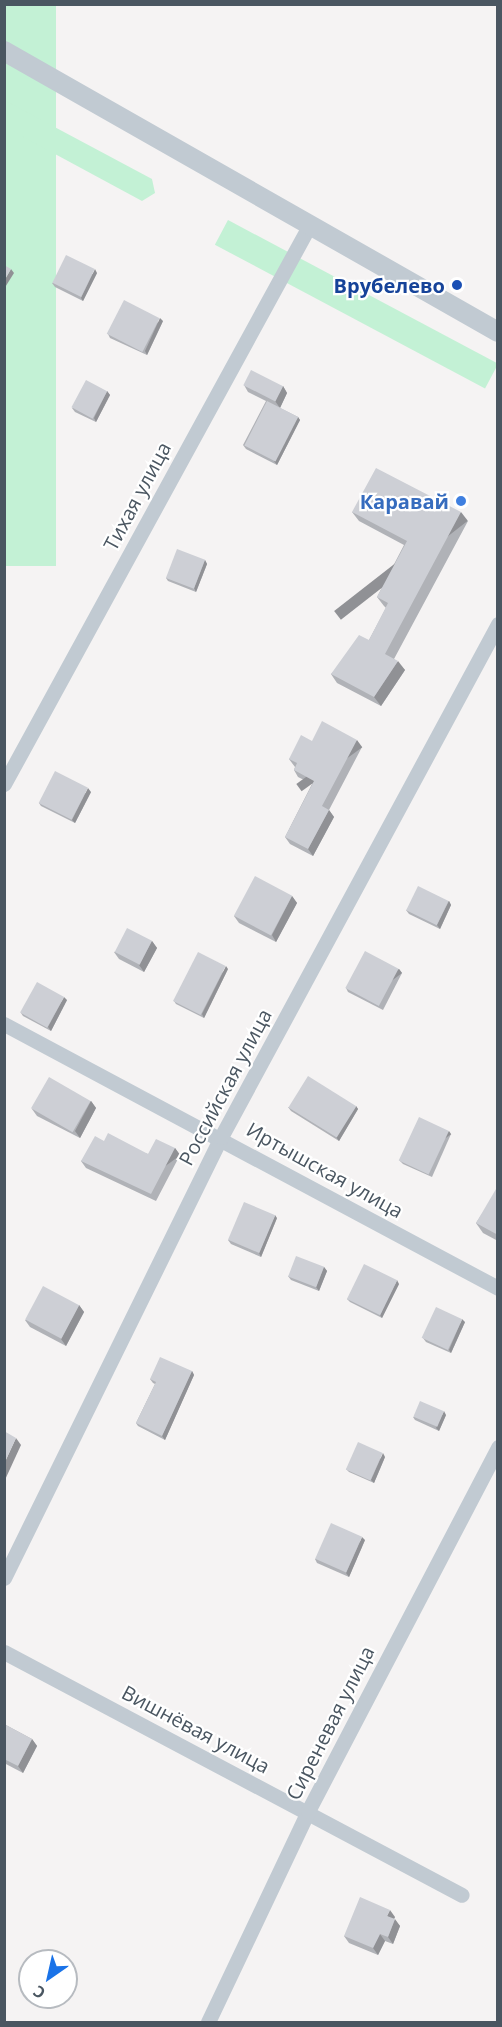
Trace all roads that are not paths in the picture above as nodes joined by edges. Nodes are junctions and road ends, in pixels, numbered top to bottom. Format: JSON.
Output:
{"nodes":[{"id":1,"x":4,"y":51,"type":"edge"},
{"id":2,"x":308,"y":228,"type":"junction"},
{"id":3,"x":498,"y":332,"type":"edge"},
{"id":4,"x":498,"y":624,"type":"edge"},
{"id":5,"x":4,"y":784,"type":"edge"},
{"id":6,"x":4,"y":1024,"type":"edge"},
{"id":7,"x":221,"y":1137,"type":"junction"},
{"id":8,"x":498,"y":1288,"type":"edge"},
{"id":9,"x":498,"y":1447,"type":"edge"},
{"id":10,"x":4,"y":1578,"type":"edge"},
{"id":11,"x":4,"y":1652,"type":"edge"},
{"id":12,"x":308,"y":1811,"type":"junction"},
{"id":13,"x":462,"y":1895,"type":"dead end"},
{"id":14,"x":208,"y":2022,"type":"edge"}],
"edges":[{"from":1,"to":2,"type":"street"},
{"from":2,"to":3,"type":"street"},
{"from":2,"to":5,"type":"street","name":"Тихая улица"},
{"from":4,"to":7,"type":"street","name":"Российская улица"},
{"from":6,"to":7,"type":"street","name":"Иртышская улица"},
{"from":7,"to":8,"type":"street","name":"Иртышская улица"},
{"from":7,"to":10,"type":"street","name":"Российская улица"},
{"from":9,"to":12,"type":"street","name":"Сиреневая улица"},
{"from":11,"to":12,"type":"street","name":"Вишнёвая улица"},
{"from":12,"to":13,"type":"street","name":"Вишнёвая улица"},
{"from":12,"to":14,"type":"street","name":"Сиреневая улица"}]}
